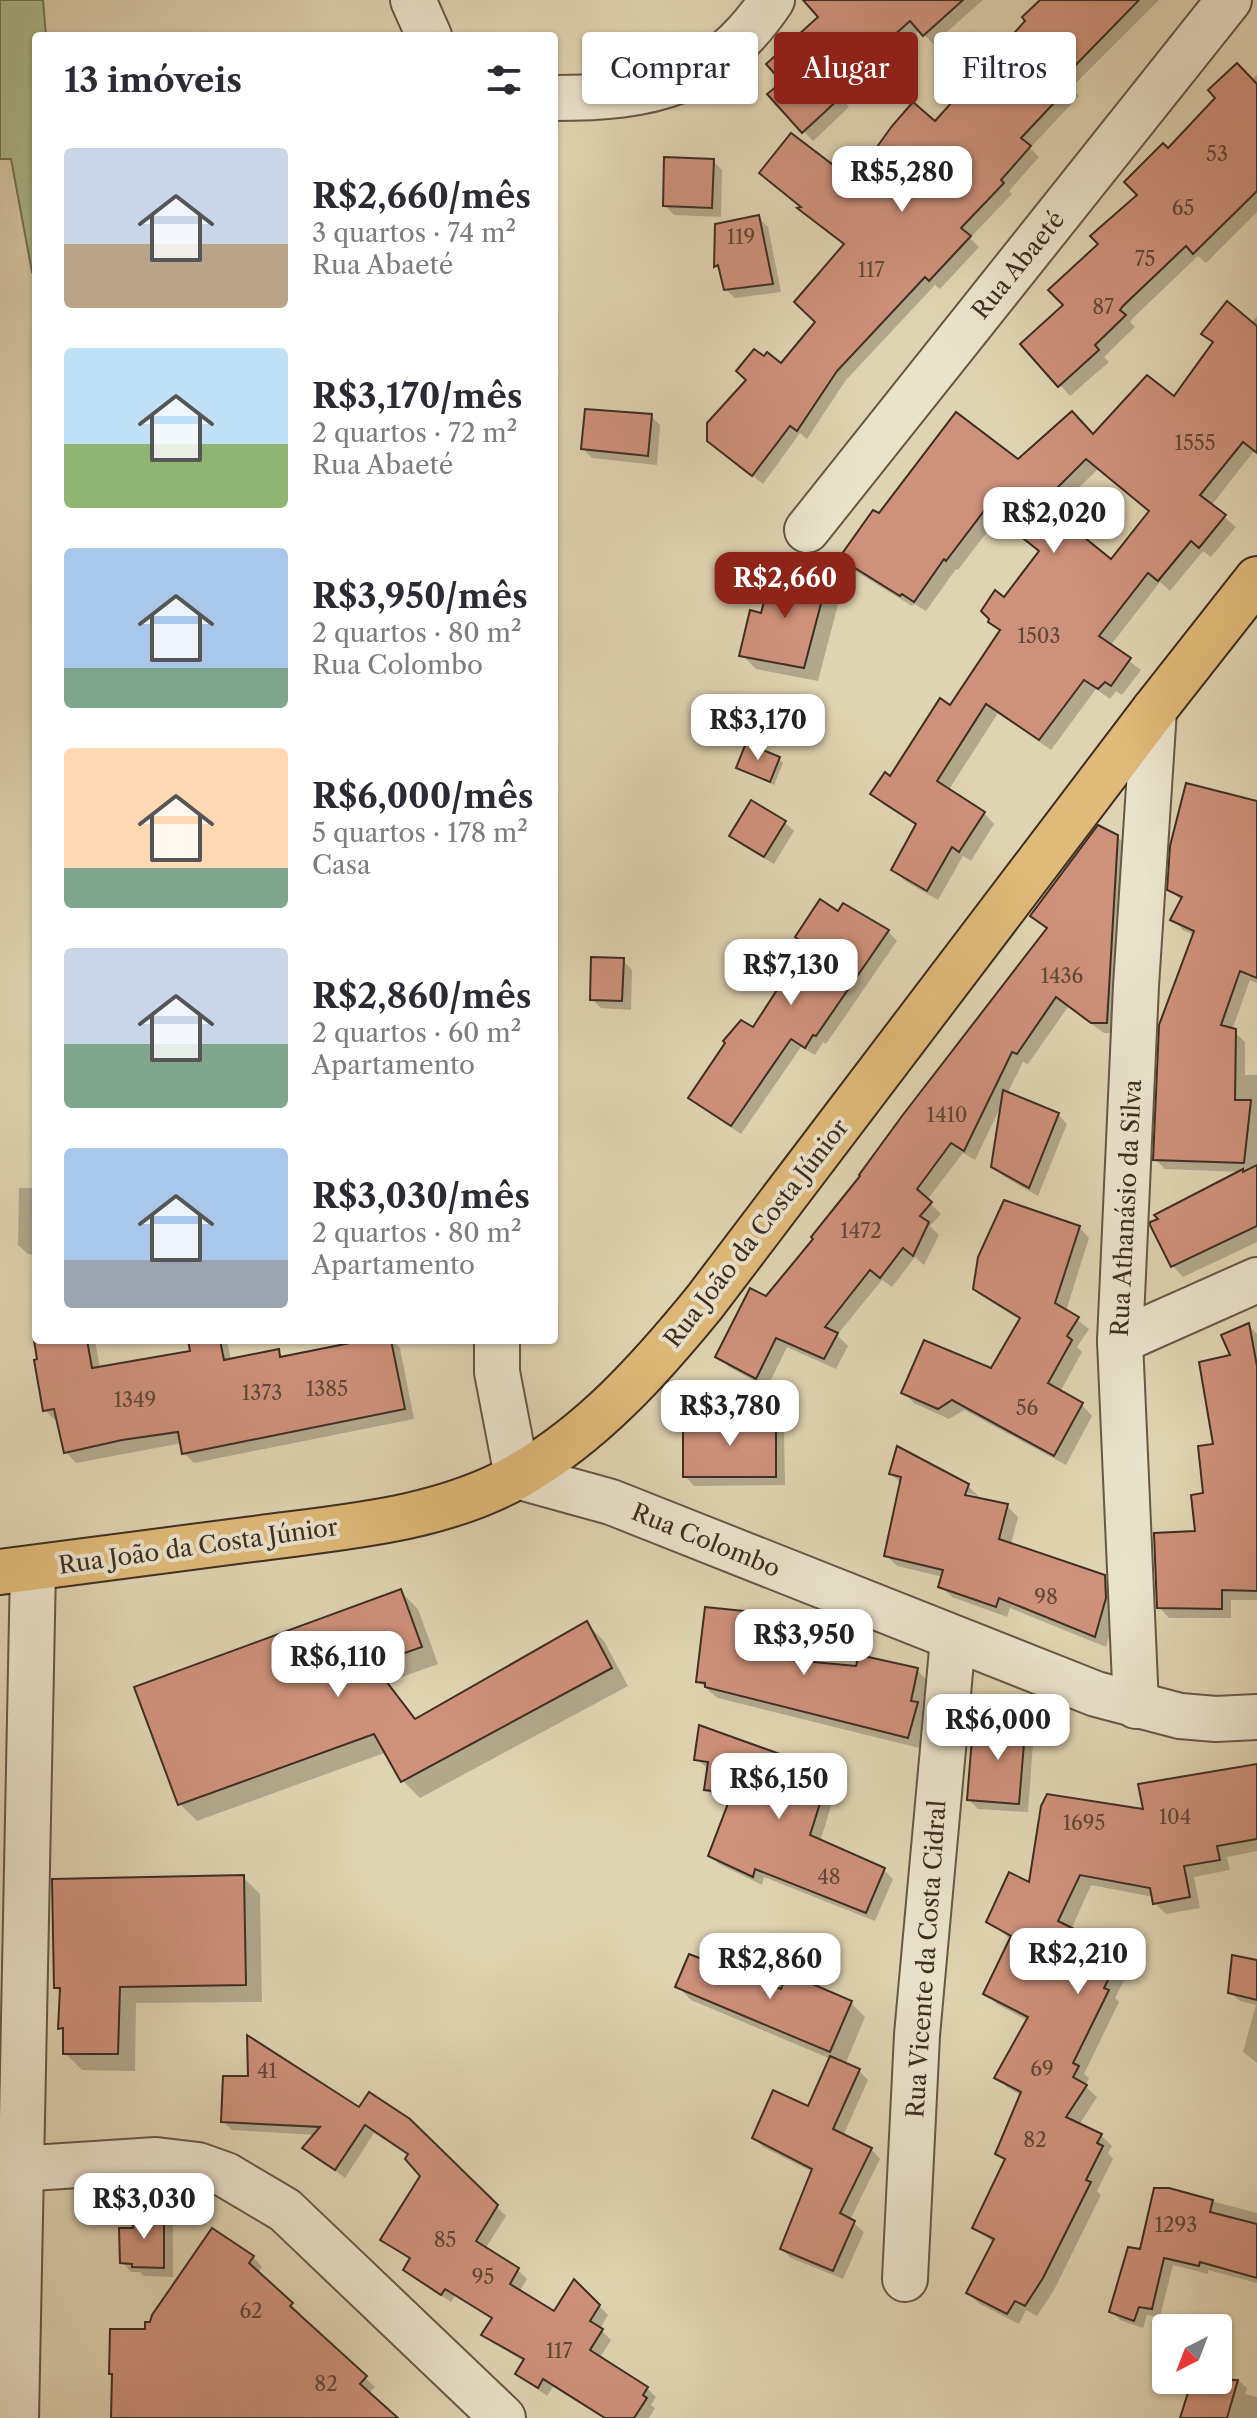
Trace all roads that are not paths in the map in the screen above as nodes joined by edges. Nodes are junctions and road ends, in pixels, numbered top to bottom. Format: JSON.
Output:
{"nodes":[{"id":1,"x":413,"y":0,"type":"edge"},
{"id":2,"x":772,"y":0,"type":"edge"},
{"id":3,"x":1229,"y":0,"type":"edge"},
{"id":4,"x":427,"y":32,"type":"edge"},
{"id":5,"x":558,"y":98,"type":"edge"},
{"id":6,"x":807,"y":530,"type":"dead end"},
{"id":7,"x":1257,"y":579,"type":"edge"},
{"id":8,"x":1154,"y":710,"type":"junction"},
{"id":9,"x":1257,"y":1280,"type":"edge"},
{"id":10,"x":1120,"y":1341,"type":"junction"},
{"id":11,"x":497,"y":1344,"type":"edge"},
{"id":12,"x":517,"y":1476,"type":"junction"},
{"id":13,"x":17,"y":1570,"type":"edge"},
{"id":14,"x":953,"y":1639,"type":"junction"},
{"id":15,"x":1136,"y":1706,"type":"junction"},
{"id":16,"x":1257,"y":1717,"type":"edge"},
{"id":17,"x":10,"y":2169,"type":"edge"},
{"id":18,"x":905,"y":2279,"type":"dead end"},
{"id":19,"x":16,"y":2418,"type":"edge"},
{"id":20,"x":503,"y":2418,"type":"edge"}],
"edges":[{"from":1,"to":4,"type":"street"},
{"from":2,"to":5,"type":"street"},
{"from":3,"to":6,"type":"street","name":"Rua Abaeté"},
{"from":7,"to":8,"type":"main road","name":"Rua João da Costa Júnior"},
{"from":8,"to":10,"type":"street","name":"Rua Athanásio da Silva"},
{"from":8,"to":12,"type":"main road","name":"Rua João da Costa Júnior"},
{"from":9,"to":10,"type":"street"},
{"from":10,"to":15,"type":"street","name":"Rua Athanásio da Silva"},
{"from":11,"to":12,"type":"street"},
{"from":12,"to":13,"type":"main road","name":"Rua João da Costa Júnior"},
{"from":12,"to":14,"type":"street","name":"Rua Colombo"},
{"from":13,"to":17,"type":"street"},
{"from":14,"to":15,"type":"street","name":"Rua Colombo"},
{"from":14,"to":18,"type":"street","name":"Rua Vicente da Costa Cidral"},
{"from":15,"to":16,"type":"street","name":"Rua Colombo"},
{"from":17,"to":19,"type":"street"},
{"from":17,"to":20,"type":"street"}]}
